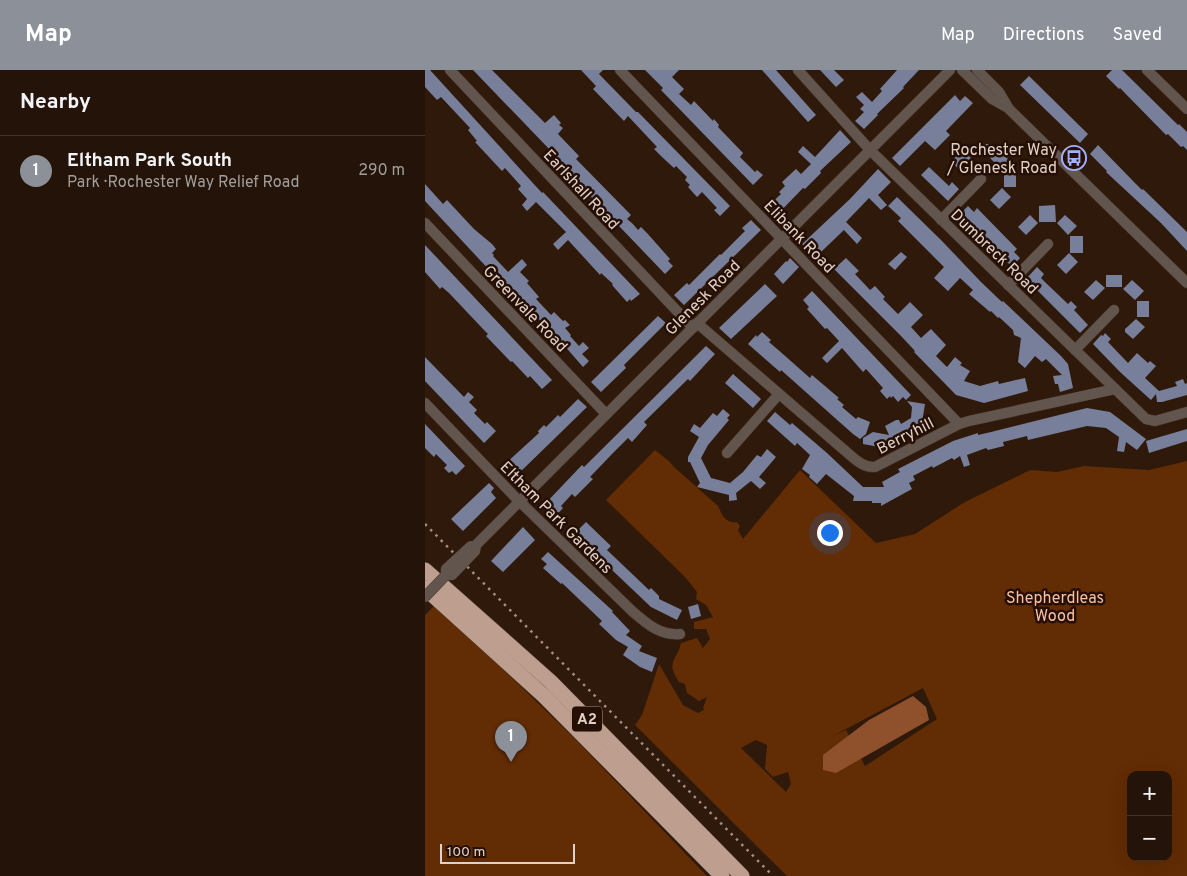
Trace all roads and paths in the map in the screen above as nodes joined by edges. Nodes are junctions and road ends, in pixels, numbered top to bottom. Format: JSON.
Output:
{"nodes":[{"id":1,"x":450,"y":70,"type":"edge"},
{"id":2,"x":619,"y":70,"type":"edge"},
{"id":3,"x":798,"y":70,"type":"edge"},
{"id":4,"x":950,"y":70,"type":"edge"},
{"id":5,"x":963,"y":70,"type":"edge"},
{"id":6,"x":977,"y":70,"type":"edge"},
{"id":7,"x":1147,"y":70,"type":"edge"},
{"id":8,"x":1009,"y":109,"type":"junction"},
{"id":9,"x":1187,"y":109,"type":"edge"},
{"id":10,"x":870,"y":150,"type":"junction"},
{"id":11,"x":981,"y":179,"type":"dead end"},
{"id":12,"x":941,"y":220,"type":"junction"},
{"id":13,"x":425,"y":223,"type":"edge"},
{"id":14,"x":781,"y":239,"type":"junction"},
{"id":15,"x":1048,"y":244,"type":"dead end"},
{"id":16,"x":1187,"y":284,"type":"edge"},
{"id":17,"x":1008,"y":285,"type":"junction"},
{"id":18,"x":1115,"y":310,"type":"dead end"},
{"id":19,"x":695,"y":325,"type":"junction"},
{"id":20,"x":1075,"y":350,"type":"junction"},
{"id":21,"x":1115,"y":389,"type":"junction"},
{"id":22,"x":779,"y":394,"type":"junction"},
{"id":23,"x":425,"y":403,"type":"edge"},
{"id":24,"x":1187,"y":412,"type":"edge"},
{"id":25,"x":606,"y":414,"type":"junction"},
{"id":26,"x":959,"y":424,"type":"junction"},
{"id":27,"x":727,"y":453,"type":"dead end"},
{"id":28,"x":519,"y":502,"type":"junction"},
{"id":29,"x":425,"y":570,"type":"edge"},
{"id":30,"x":425,"y":588,"type":"edge"},
{"id":31,"x":425,"y":597,"type":"edge"},
{"id":32,"x":680,"y":634,"type":"dead end"},
{"id":33,"x":722,"y":876,"type":"edge"},
{"id":34,"x":742,"y":876,"type":"edge"}],
"edges":[{"from":1,"to":19,"type":"street","name":"Earlshall Road"},
{"from":2,"to":14,"type":"street","name":"Elibank Road"},
{"from":3,"to":10,"type":"street","name":"Dumbreck Road"},
{"from":4,"to":10,"type":"street","name":"Glenesk Road"},
{"from":5,"to":8,"type":"street"},
{"from":6,"to":8,"type":"street"},
{"from":7,"to":9,"type":"street"},
{"from":8,"to":16,"type":"street"},
{"from":10,"to":12,"type":"street","name":"Dumbreck Road"},
{"from":10,"to":14,"type":"street","name":"Glenesk Road"},
{"from":11,"to":12,"type":"street"},
{"from":12,"to":17,"type":"street","name":"Dumbreck Road"},
{"from":13,"to":25,"type":"street","name":"Greenvale Road"},
{"from":14,"to":19,"type":"street","name":"Glenesk Road"},
{"from":14,"to":26,"type":"street","name":"Elibank Road"},
{"from":15,"to":17,"type":"street"},
{"from":17,"to":20,"type":"street","name":"Dumbreck Road"},
{"from":18,"to":20,"type":"street"},
{"from":19,"to":22,"type":"street","name":"Berryhill"},
{"from":19,"to":25,"type":"street","name":"Glenesk Road"},
{"from":20,"to":21,"type":"street","name":"Dumbreck Road"},
{"from":21,"to":24,"type":"street","name":"Dumbreck Road"},
{"from":21,"to":26,"type":"street","name":"Berryhill"},
{"from":22,"to":26,"type":"street","name":"Berryhill"},
{"from":22,"to":27,"type":"street"},
{"from":23,"to":28,"type":"street","name":"Eltham Park Gardens"},
{"from":25,"to":28,"type":"street","name":"Glenesk Road"},
{"from":28,"to":31,"type":"street","name":"Glenesk Road","bridge":true},
{"from":28,"to":32,"type":"street","name":"Eltham Park Gardens"},
{"from":29,"to":34,"type":"highway","number":"A2"},
{"from":30,"to":33,"type":"highway","number":"A2"}]}
